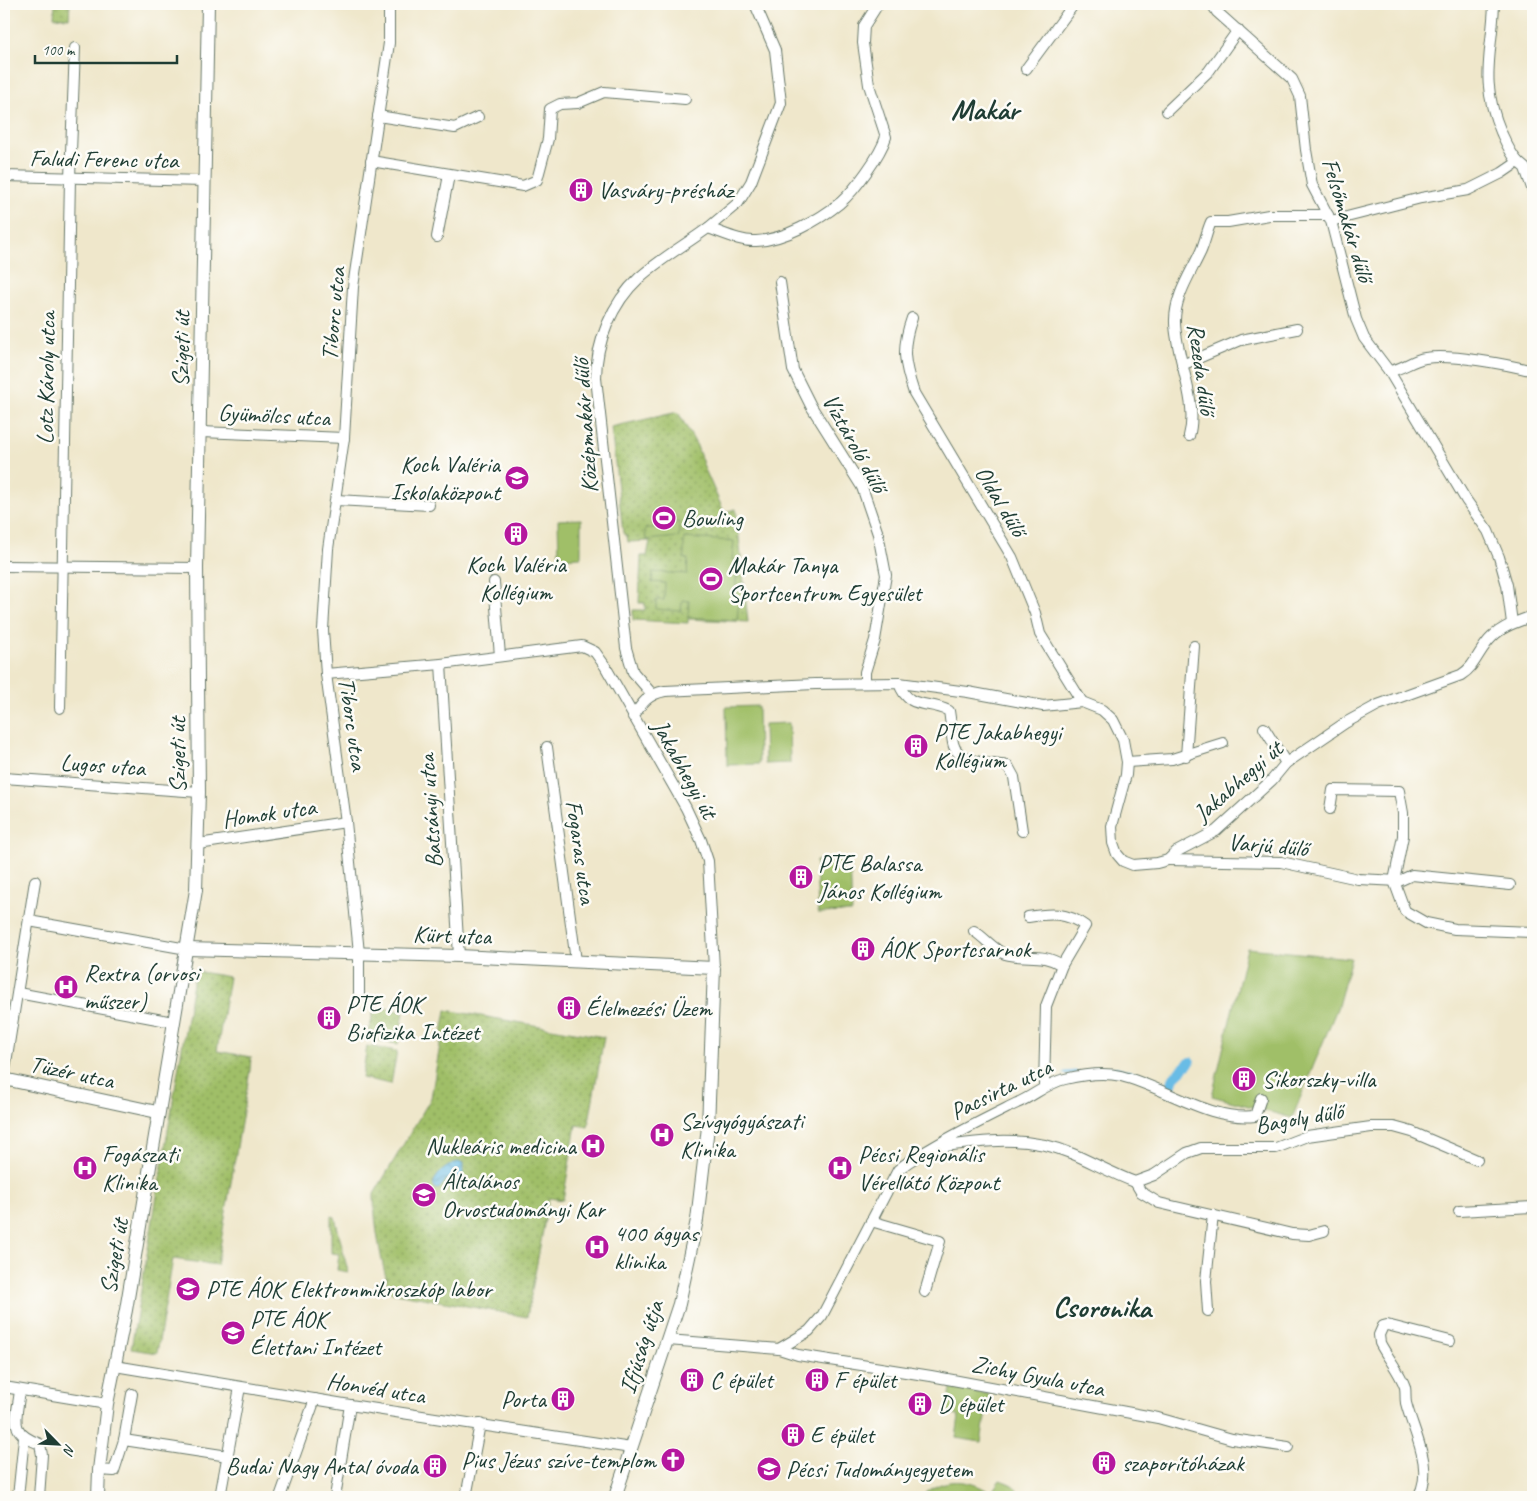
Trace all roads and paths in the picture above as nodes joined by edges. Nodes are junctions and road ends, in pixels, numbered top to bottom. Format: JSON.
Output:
{"nodes":[{"id":1,"x":208,"y":4,"type":"edge"},
{"id":2,"x":389,"y":4,"type":"edge"},
{"id":3,"x":755,"y":4,"type":"edge"},
{"id":4,"x":878,"y":4,"type":"edge"},
{"id":5,"x":1074,"y":4,"type":"edge"},
{"id":6,"x":1212,"y":4,"type":"edge"},
{"id":7,"x":1494,"y":4,"type":"edge"},
{"id":8,"x":1238,"y":30,"type":"junction"},
{"id":9,"x":75,"y":48,"type":"dead end"},
{"id":10,"x":1026,"y":69,"type":"dead end"},
{"id":11,"x":685,"y":99,"type":"dead end"},
{"id":12,"x":1167,"y":110,"type":"dead end"},
{"id":13,"x":378,"y":116,"type":"junction"},
{"id":14,"x":478,"y":117,"type":"dead end"},
{"id":15,"x":371,"y":161,"type":"junction"},
{"id":16,"x":1518,"y":162,"type":"junction"},
{"id":17,"x":449,"y":175,"type":"junction"},
{"id":18,"x":4,"y":176,"type":"edge"},
{"id":19,"x":70,"y":178,"type":"junction"},
{"id":20,"x":204,"y":181,"type":"junction"},
{"id":21,"x":1533,"y":190,"type":"edge"},
{"id":22,"x":1330,"y":218,"type":"junction"},
{"id":23,"x":708,"y":228,"type":"junction"},
{"id":24,"x":437,"y":236,"type":"dead end"},
{"id":25,"x":780,"y":282,"type":"dead end"},
{"id":26,"x":912,"y":318,"type":"dead end"},
{"id":27,"x":1297,"y":329,"type":"dead end"},
{"id":28,"x":1182,"y":365,"type":"junction"},
{"id":29,"x":1389,"y":371,"type":"junction"},
{"id":30,"x":1533,"y":371,"type":"edge"},
{"id":31,"x":201,"y":432,"type":"junction"},
{"id":32,"x":1189,"y":436,"type":"dead end"},
{"id":33,"x":344,"y":438,"type":"junction"},
{"id":34,"x":336,"y":500,"type":"junction"},
{"id":35,"x":430,"y":505,"type":"dead end"},
{"id":36,"x":4,"y":566,"type":"edge"},
{"id":37,"x":63,"y":568,"type":"junction"},
{"id":38,"x":197,"y":568,"type":"junction"},
{"id":39,"x":494,"y":582,"type":"dead end"},
{"id":40,"x":1533,"y":616,"type":"edge"},
{"id":41,"x":1512,"y":624,"type":"junction"},
{"id":42,"x":1194,"y":646,"type":"dead end"},
{"id":43,"x":500,"y":656,"type":"junction"},
{"id":44,"x":441,"y":664,"type":"junction"},
{"id":45,"x":326,"y":674,"type":"junction"},
{"id":46,"x":865,"y":683,"type":"junction"},
{"id":47,"x":899,"y":684,"type":"junction"},
{"id":48,"x":652,"y":694,"type":"junction"},
{"id":49,"x":1082,"y":702,"type":"junction"},
{"id":50,"x":60,"y":708,"type":"dead end"},
{"id":51,"x":633,"y":717,"type":"junction"},
{"id":52,"x":1264,"y":728,"type":"dead end"},
{"id":53,"x":1224,"y":743,"type":"dead end"},
{"id":54,"x":547,"y":747,"type":"dead end"},
{"id":55,"x":1186,"y":756,"type":"junction"},
{"id":56,"x":1127,"y":762,"type":"junction"},
{"id":57,"x":1286,"y":763,"type":"junction"},
{"id":58,"x":4,"y":778,"type":"edge"},
{"id":59,"x":199,"y":792,"type":"junction"},
{"id":60,"x":1330,"y":809,"type":"dead end"},
{"id":61,"x":346,"y":822,"type":"junction"},
{"id":62,"x":1022,"y":831,"type":"dead end"},
{"id":63,"x":198,"y":844,"type":"junction"},
{"id":64,"x":1168,"y":860,"type":"junction"},
{"id":65,"x":35,"y":881,"type":"dead end"},
{"id":66,"x":1394,"y":881,"type":"junction"},
{"id":67,"x":1510,"y":884,"type":"dead end"},
{"id":68,"x":1028,"y":918,"type":"dead end"},
{"id":69,"x":29,"y":921,"type":"junction"},
{"id":70,"x":974,"y":932,"type":"dead end"},
{"id":71,"x":1533,"y":932,"type":"edge"},
{"id":72,"x":188,"y":949,"type":"junction"},
{"id":73,"x":359,"y":953,"type":"junction"},
{"id":74,"x":459,"y":956,"type":"junction"},
{"id":75,"x":576,"y":962,"type":"junction"},
{"id":76,"x":1062,"y":965,"type":"junction"},
{"id":77,"x":714,"y":968,"type":"junction"},
{"id":78,"x":18,"y":993,"type":"junction"},
{"id":79,"x":359,"y":994,"type":"dead end"},
{"id":80,"x":173,"y":1022,"type":"junction"},
{"id":81,"x":4,"y":1077,"type":"edge"},
{"id":82,"x":1044,"y":1087,"type":"junction"},
{"id":83,"x":1261,"y":1098,"type":"dead end"},
{"id":84,"x":130,"y":1107,"type":"junction"},
{"id":85,"x":157,"y":1112,"type":"junction"},
{"id":86,"x":154,"y":1132,"type":"junction"},
{"id":87,"x":930,"y":1149,"type":"junction"},
{"id":88,"x":1477,"y":1160,"type":"dead end"},
{"id":89,"x":1135,"y":1182,"type":"junction"},
{"id":90,"x":1533,"y":1207,"type":"edge"},
{"id":91,"x":1458,"y":1211,"type":"dead end"},
{"id":92,"x":1213,"y":1215,"type":"junction"},
{"id":93,"x":871,"y":1220,"type":"junction"},
{"id":94,"x":1324,"y":1231,"type":"dead end"},
{"id":95,"x":924,"y":1292,"type":"dead end"},
{"id":96,"x":1208,"y":1311,"type":"dead end"},
{"id":97,"x":668,"y":1340,"type":"junction"},
{"id":98,"x":795,"y":1340,"type":"junction"},
{"id":99,"x":1450,"y":1341,"type":"dead end"},
{"id":100,"x":779,"y":1348,"type":"junction"},
{"id":101,"x":798,"y":1355,"type":"junction"},
{"id":102,"x":115,"y":1366,"type":"junction"},
{"id":103,"x":240,"y":1387,"type":"junction"},
{"id":104,"x":4,"y":1388,"type":"edge"},
{"id":105,"x":20,"y":1390,"type":"junction"},
{"id":106,"x":132,"y":1394,"type":"dead end"},
{"id":107,"x":315,"y":1399,"type":"junction"},
{"id":108,"x":107,"y":1404,"type":"junction"},
{"id":109,"x":350,"y":1405,"type":"junction"},
{"id":110,"x":480,"y":1424,"type":"junction"},
{"id":111,"x":24,"y":1438,"type":"junction"},
{"id":112,"x":124,"y":1440,"type":"junction"},
{"id":113,"x":1288,"y":1447,"type":"dead end"},
{"id":114,"x":631,"y":1448,"type":"junction"},
{"id":115,"x":228,"y":1456,"type":"junction"},
{"id":116,"x":99,"y":1470,"type":"junction"},
{"id":117,"x":18,"y":1497,"type":"edge"},
{"id":118,"x":39,"y":1497,"type":"edge"},
{"id":119,"x":98,"y":1497,"type":"edge"},
{"id":120,"x":220,"y":1497,"type":"edge"},
{"id":121,"x":280,"y":1497,"type":"edge"},
{"id":122,"x":335,"y":1497,"type":"edge"},
{"id":123,"x":466,"y":1497,"type":"edge"},
{"id":124,"x":615,"y":1497,"type":"edge"},
{"id":125,"x":1418,"y":1497,"type":"edge"}],
"edges":[{"from":1,"to":20,"type":"street","name":"Szigeti út"},
{"from":2,"to":13,"type":"street","name":"Tiborc utca"},
{"from":3,"to":23,"type":"street","name":"Középmakár dűlő"},
{"from":4,"to":23,"type":"street"},
{"from":5,"to":10,"type":"street"},
{"from":6,"to":8,"type":"street","name":"Felsőmakár dűlő"},
{"from":7,"to":16,"type":"street"},
{"from":8,"to":12,"type":"street"},
{"from":8,"to":22,"type":"street","name":"Felsőmakár dűlő"},
{"from":9,"to":19,"type":"street","name":"Lotz Károly utca"},
{"from":11,"to":17,"type":"street"},
{"from":13,"to":14,"type":"street"},
{"from":13,"to":15,"type":"street","name":"Tiborc utca"},
{"from":15,"to":17,"type":"street"},
{"from":15,"to":33,"type":"street","name":"Tiborc utca"},
{"from":16,"to":21,"type":"street"},
{"from":16,"to":22,"type":"street"},
{"from":17,"to":24,"type":"street"},
{"from":18,"to":19,"type":"street","name":"Faludi Ferenc utca"},
{"from":19,"to":20,"type":"street","name":"Faludi Ferenc utca"},
{"from":19,"to":37,"type":"street","name":"Lotz Károly utca"},
{"from":20,"to":31,"type":"street","name":"Szigeti út"},
{"from":22,"to":28,"type":"street","name":"Rezeda dűlő"},
{"from":22,"to":29,"type":"street","name":"Felsőmakár dűlő"},
{"from":23,"to":48,"type":"street","name":"Középmakár dűlő"},
{"from":25,"to":46,"type":"street","name":"Víztároló dűlő"},
{"from":26,"to":49,"type":"street","name":"Oldal dűlő"},
{"from":27,"to":28,"type":"street"},
{"from":28,"to":32,"type":"street","name":"Rezeda dűlő"},
{"from":29,"to":30,"type":"street"},
{"from":29,"to":41,"type":"street","name":"Felsőmakár dűlő"},
{"from":31,"to":33,"type":"street","name":"Gyümölcs utca"},
{"from":31,"to":38,"type":"street","name":"Szigeti út"},
{"from":33,"to":34,"type":"street","name":"Tiborc utca"},
{"from":34,"to":35,"type":"street"},
{"from":34,"to":45,"type":"street","name":"Tiborc utca"},
{"from":36,"to":37,"type":"street"},
{"from":37,"to":38,"type":"street"},
{"from":37,"to":50,"type":"street","name":"Lotz Károly utca"},
{"from":38,"to":59,"type":"street","name":"Szigeti út"},
{"from":39,"to":43,"type":"street"},
{"from":40,"to":41,"type":"street","name":"Jakabhegyi út"},
{"from":41,"to":57,"type":"street","name":"Jakabhegyi út"},
{"from":42,"to":55,"type":"street"},
{"from":43,"to":44,"type":"street"},
{"from":43,"to":51,"type":"street"},
{"from":44,"to":45,"type":"street"},
{"from":44,"to":74,"type":"street","name":"Batsányi utca"},
{"from":45,"to":61,"type":"street","name":"Tiborc utca"},
{"from":46,"to":47,"type":"street","name":"Jakabhegyi út"},
{"from":46,"to":48,"type":"street","name":"Jakabhegyi út"},
{"from":47,"to":49,"type":"street","name":"Jakabhegyi út"},
{"from":47,"to":62,"type":"street"},
{"from":48,"to":51,"type":"street","name":"Jakabhegyi út"},
{"from":49,"to":56,"type":"street","name":"Jakabhegyi út"},
{"from":51,"to":77,"type":"street","name":"Jakabhegyi út"},
{"from":52,"to":57,"type":"street"},
{"from":53,"to":55,"type":"street"},
{"from":54,"to":75,"type":"street","name":"Fogaras utca"},
{"from":55,"to":56,"type":"street"},
{"from":56,"to":64,"type":"street","name":"Jakabhegyi út"},
{"from":57,"to":64,"type":"street","name":"Jakabhegyi út"},
{"from":58,"to":59,"type":"street","name":"Lugos utca"},
{"from":59,"to":63,"type":"street","name":"Szigeti út"},
{"from":60,"to":66,"type":"street","name":"Varjú dűlő"},
{"from":61,"to":63,"type":"street","name":"Homok utca"},
{"from":61,"to":73,"type":"street","name":"Tiborc utca"},
{"from":63,"to":72,"type":"street","name":"Szigeti út"},
{"from":64,"to":66,"type":"street","name":"Varjú dűlő"},
{"from":65,"to":69,"type":"street"},
{"from":66,"to":67,"type":"street","name":"Varjú dűlő"},
{"from":66,"to":71,"type":"street"},
{"from":68,"to":76,"type":"street"},
{"from":69,"to":72,"type":"street"},
{"from":69,"to":78,"type":"street"},
{"from":70,"to":76,"type":"street"},
{"from":72,"to":73,"type":"street","name":"Kürt utca"},
{"from":72,"to":80,"type":"street","name":"Szigeti út"},
{"from":73,"to":74,"type":"street","name":"Kürt utca"},
{"from":73,"to":79,"type":"street","name":"Tiborc utca"},
{"from":74,"to":75,"type":"street","name":"Kürt utca"},
{"from":75,"to":77,"type":"street","name":"Kürt utca"},
{"from":76,"to":82,"type":"street"},
{"from":77,"to":97,"type":"street","name":"Ifjúság útja"},
{"from":78,"to":80,"type":"street"},
{"from":78,"to":81,"type":"street"},
{"from":80,"to":85,"type":"street","name":"Szigeti út"},
{"from":81,"to":84,"type":"street","name":"Tüzér utca"},
{"from":82,"to":83,"type":"street","name":"Pacsirta utca"},
{"from":82,"to":87,"type":"street","name":"Pacsirta utca"},
{"from":84,"to":85,"type":"street","name":"Tüzér utca"},
{"from":84,"to":86,"type":"street","name":"Tüzér utca"},
{"from":85,"to":86,"type":"street","name":"Szigeti út"},
{"from":86,"to":102,"type":"street","name":"Szigeti út"},
{"from":87,"to":89,"type":"street"},
{"from":87,"to":93,"type":"street","name":"Pacsirta utca"},
{"from":88,"to":89,"type":"street","name":"Bagoly dűlő"},
{"from":89,"to":92,"type":"street"},
{"from":90,"to":91,"type":"street"},
{"from":92,"to":94,"type":"street"},
{"from":92,"to":96,"type":"street"},
{"from":93,"to":95,"type":"street"},
{"from":93,"to":98,"type":"street","name":"Pacsirta utca"},
{"from":97,"to":100,"type":"street"},
{"from":97,"to":114,"type":"street","name":"Ifjúság útja"},
{"from":98,"to":100,"type":"street","name":"Pacsirta utca"},
{"from":98,"to":101,"type":"street"},
{"from":99,"to":125,"type":"street"},
{"from":100,"to":101,"type":"street","name":"Zichy Gyula utca"},
{"from":101,"to":113,"type":"street","name":"Zichy Gyula utca"},
{"from":102,"to":103,"type":"street","name":"Honvéd utca"},
{"from":102,"to":108,"type":"street","name":"Szigeti út"},
{"from":103,"to":107,"type":"street","name":"Honvéd utca"},
{"from":103,"to":115,"type":"street"},
{"from":104,"to":105,"type":"street"},
{"from":105,"to":108,"type":"street"},
{"from":105,"to":111,"type":"street"},
{"from":106,"to":112,"type":"street"},
{"from":107,"to":109,"type":"street","name":"Honvéd utca"},
{"from":107,"to":121,"type":"street"},
{"from":108,"to":116,"type":"street","name":"Szigeti út"},
{"from":109,"to":110,"type":"street","name":"Honvéd utca"},
{"from":109,"to":122,"type":"street"},
{"from":110,"to":114,"type":"street","name":"Honvéd utca"},
{"from":110,"to":123,"type":"street"},
{"from":111,"to":117,"type":"street"},
{"from":111,"to":118,"type":"street"},
{"from":112,"to":115,"type":"street"},
{"from":112,"to":116,"type":"street"},
{"from":114,"to":124,"type":"street","name":"Ifjúság útja"},
{"from":115,"to":120,"type":"street"},
{"from":116,"to":119,"type":"street","name":"Szigeti út"}]}
